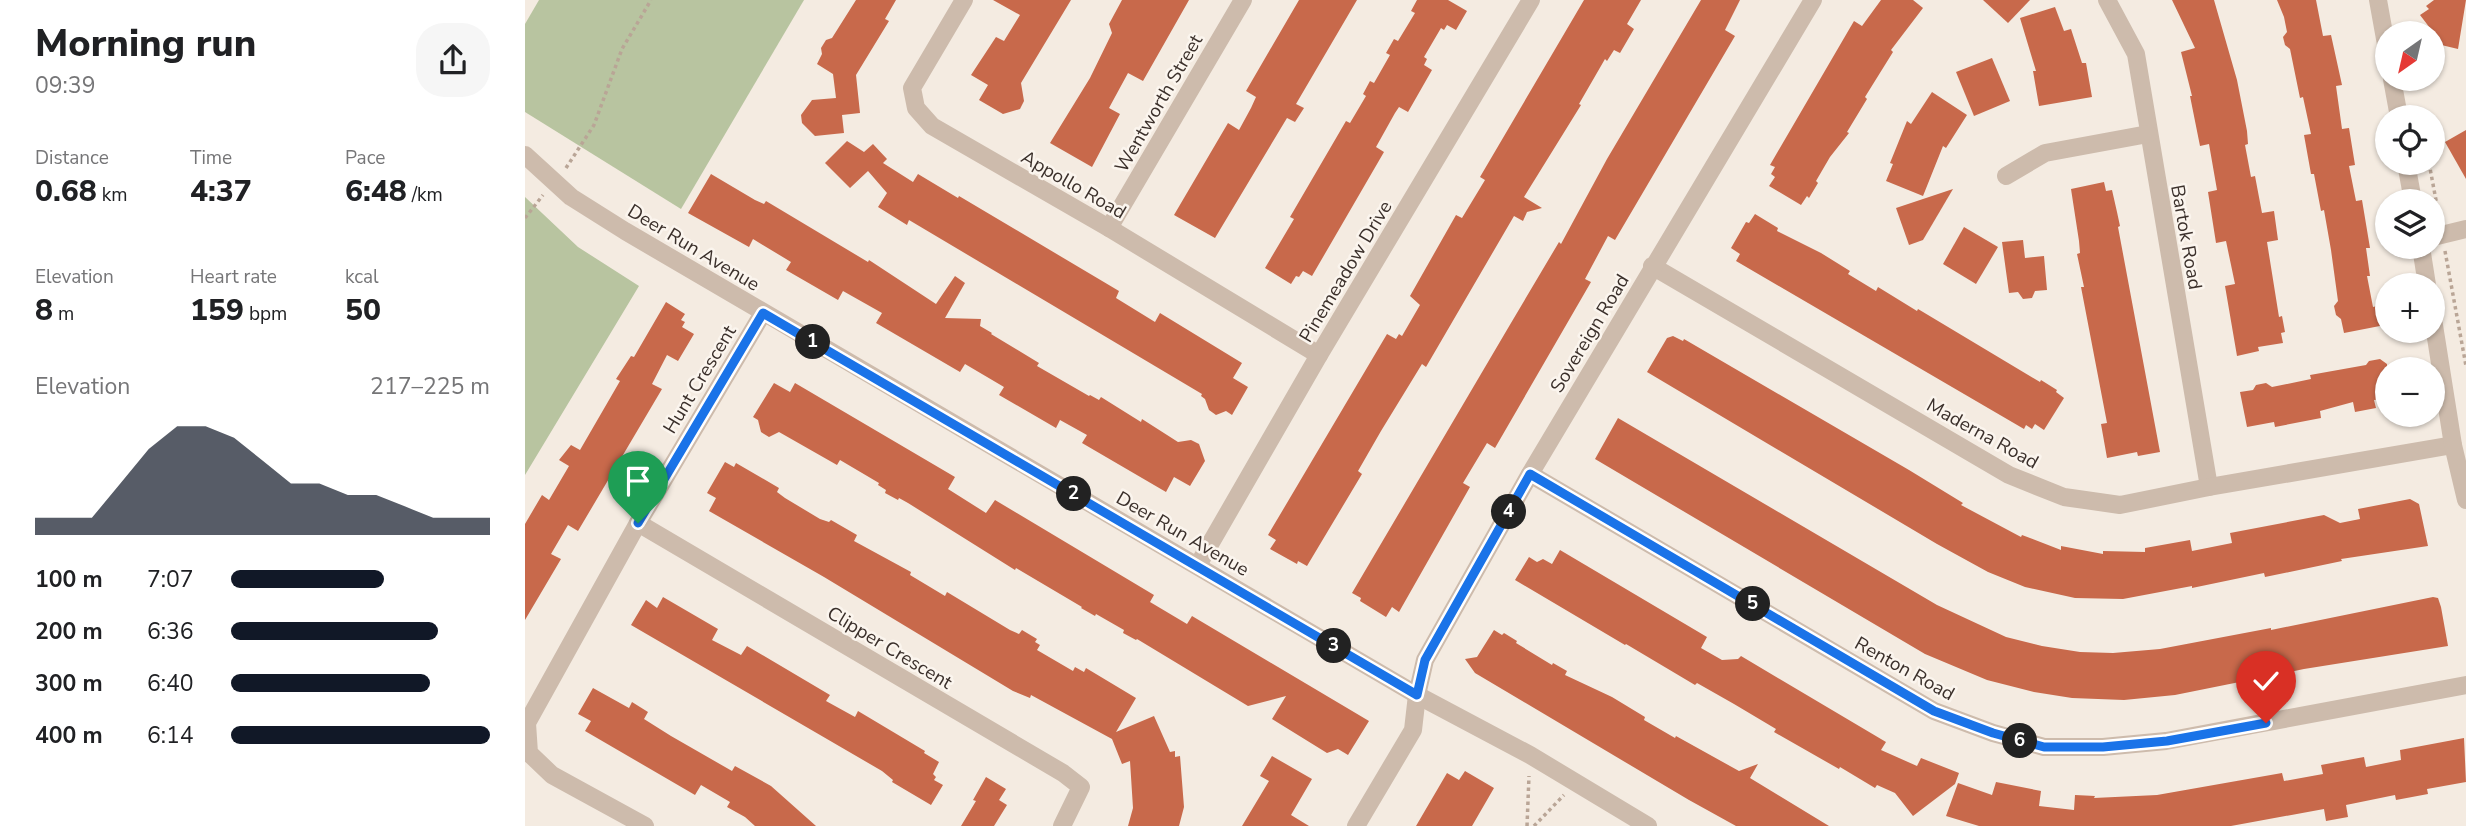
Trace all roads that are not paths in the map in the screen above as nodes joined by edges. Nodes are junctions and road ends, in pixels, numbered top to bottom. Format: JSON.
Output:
{"nodes":[{"id":1,"x":964,"y":0,"type":"edge"},
{"id":2,"x":1243,"y":0,"type":"edge"},
{"id":3,"x":1531,"y":0,"type":"edge"},
{"id":4,"x":1813,"y":0,"type":"edge"},
{"id":5,"x":2108,"y":0,"type":"edge"},
{"id":6,"x":2378,"y":0,"type":"edge"},
{"id":7,"x":2382,"y":21,"type":"edge"},
{"id":8,"x":2148,"y":134,"type":"junction"},
{"id":9,"x":525,"y":155,"type":"edge"},
{"id":10,"x":2006,"y":176,"type":"dead end"},
{"id":11,"x":1109,"y":228,"type":"junction"},
{"id":12,"x":2466,"y":229,"type":"edge"},
{"id":13,"x":2445,"y":234,"type":"edge"},
{"id":14,"x":1652,"y":267,"type":"junction"},
{"id":15,"x":763,"y":313,"type":"junction"},
{"id":16,"x":2437,"y":343,"type":"edge"},
{"id":17,"x":1319,"y":355,"type":"junction"},
{"id":18,"x":2453,"y":445,"type":"junction"},
{"id":19,"x":1530,"y":474,"type":"junction"},
{"id":20,"x":2209,"y":487,"type":"junction"},
{"id":21,"x":2466,"y":500,"type":"edge"},
{"id":22,"x":638,"y":523,"type":"junction"},
{"id":23,"x":1198,"y":565,"type":"junction"},
{"id":24,"x":2466,"y":685,"type":"edge"},
{"id":25,"x":1417,"y":695,"type":"junction"},
{"id":26,"x":645,"y":826,"type":"edge"},
{"id":27,"x":1062,"y":826,"type":"edge"},
{"id":28,"x":1356,"y":826,"type":"edge"},
{"id":29,"x":1648,"y":826,"type":"edge"}],
"edges":[{"from":1,"to":11,"type":"street","name":"Appollo Road"},
{"from":2,"to":11,"type":"street","name":"Wentworth Street"},
{"from":3,"to":17,"type":"street","name":"Pinemeadow Drive"},
{"from":4,"to":14,"type":"street","name":"Sovereign Road"},
{"from":5,"to":8,"type":"street","name":"Bartok Road"},
{"from":6,"to":7,"type":"street"},
{"from":8,"to":10,"type":"street"},
{"from":8,"to":20,"type":"street","name":"Bartok Road"},
{"from":9,"to":15,"type":"street","name":"Deer Run Avenue"},
{"from":11,"to":17,"type":"street","name":"Appollo Road"},
{"from":12,"to":13,"type":"street"},
{"from":14,"to":19,"type":"street","name":"Sovereign Road"},
{"from":14,"to":20,"type":"street","name":"Maderna Road"},
{"from":15,"to":22,"type":"street","name":"Hunt Crescent"},
{"from":15,"to":23,"type":"street","name":"Deer Run Avenue"},
{"from":16,"to":18,"type":"street"},
{"from":17,"to":23,"type":"street","name":"Pinemeadow Drive"},
{"from":18,"to":20,"type":"street","name":"Maderna Road"},
{"from":18,"to":21,"type":"street"},
{"from":19,"to":24,"type":"street","name":"Renton Road"},
{"from":19,"to":25,"type":"street","name":"Sovereign Road"},
{"from":22,"to":26,"type":"street","name":"Hunt Crescent"},
{"from":22,"to":27,"type":"street","name":"Clipper Crescent"},
{"from":23,"to":25,"type":"street","name":"Deer Run Avenue"},
{"from":25,"to":28,"type":"street"},
{"from":25,"to":29,"type":"street","name":"Deer Run Avenue"}]}
